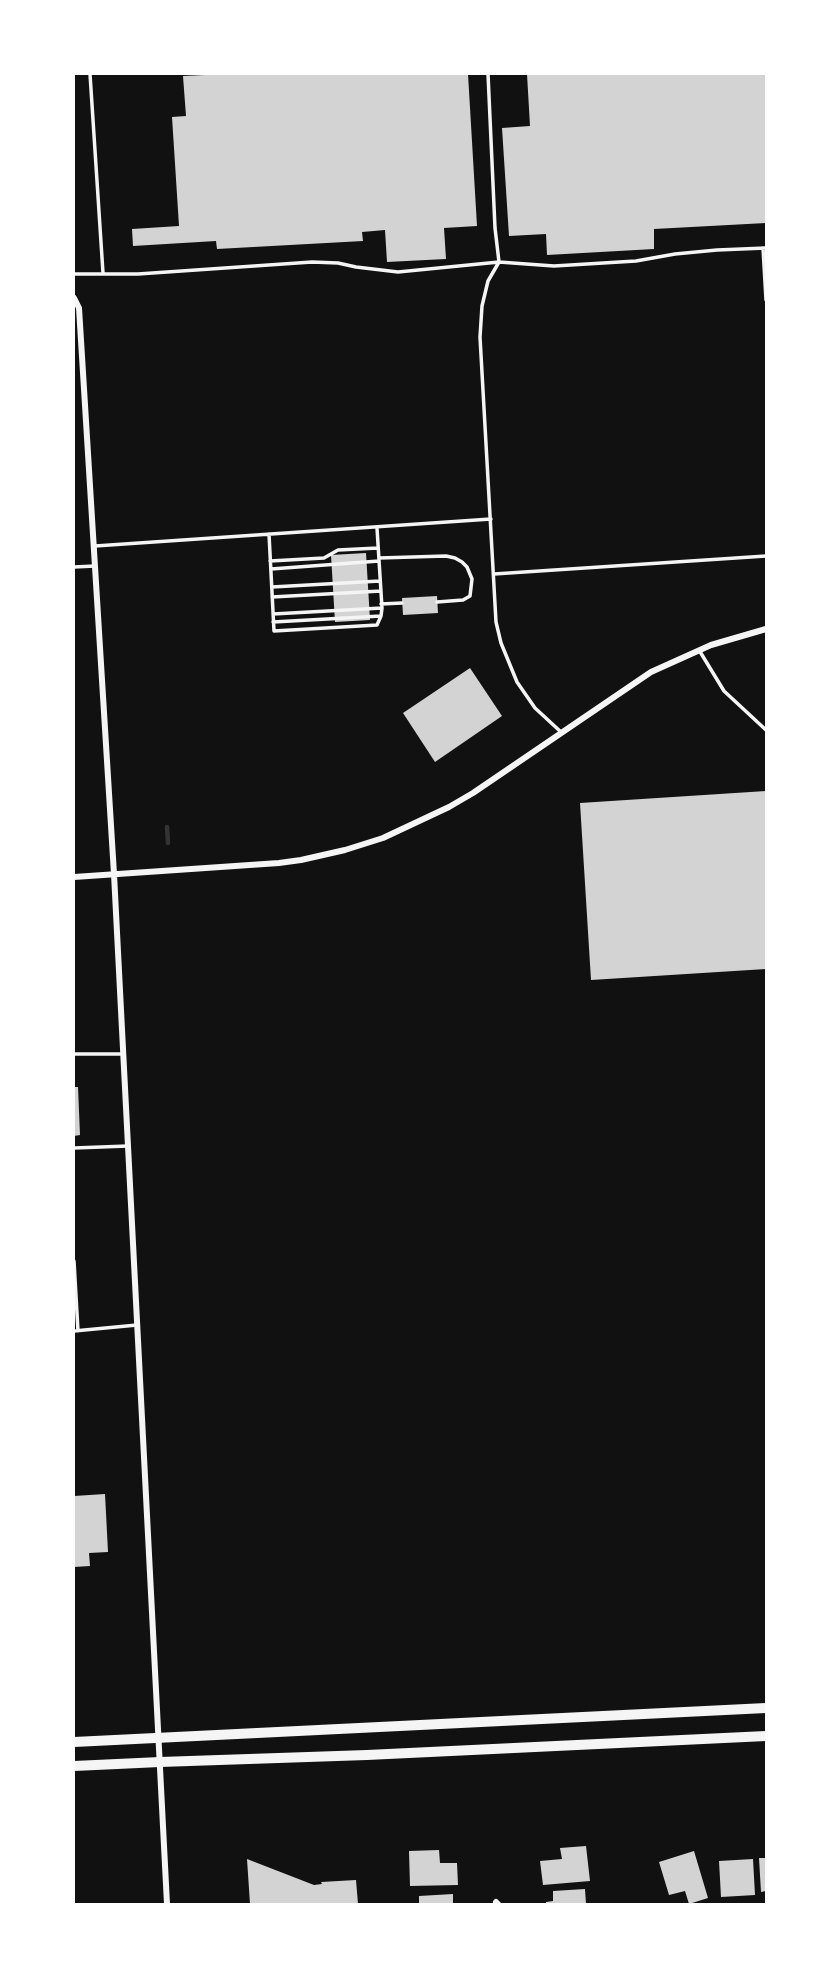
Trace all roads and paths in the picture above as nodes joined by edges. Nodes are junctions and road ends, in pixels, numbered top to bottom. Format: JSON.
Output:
{"nodes":[{"id":1,"x":90,"y":74,"type":"edge"},
{"id":2,"x":488,"y":74,"type":"edge"},
{"id":3,"x":765,"y":248,"type":"edge"},
{"id":4,"x":499,"y":261,"type":"junction"},
{"id":5,"x":74,"y":274,"type":"edge"},
{"id":6,"x":103,"y":274,"type":"junction"},
{"id":7,"x":74,"y":298,"type":"edge"},
{"id":8,"x":766,"y":300,"type":"edge"},
{"id":9,"x":491,"y":519,"type":"junction"},
{"id":10,"x":377,"y":527,"type":"junction"},
{"id":11,"x":269,"y":534,"type":"junction"},
{"id":12,"x":93,"y":546,"type":"junction"},
{"id":13,"x":378,"y":548,"type":"junction"},
{"id":14,"x":766,"y":556,"type":"edge"},
{"id":15,"x":379,"y":560,"type":"junction"},
{"id":16,"x":270,"y":561,"type":"junction"},
{"id":17,"x":95,"y":566,"type":"junction"},
{"id":18,"x":74,"y":567,"type":"edge"},
{"id":19,"x":271,"y":569,"type":"junction"},
{"id":20,"x":494,"y":574,"type":"junction"},
{"id":21,"x":380,"y":581,"type":"junction"},
{"id":22,"x":272,"y":587,"type":"junction"},
{"id":23,"x":381,"y":591,"type":"junction"},
{"id":24,"x":272,"y":597,"type":"junction"},
{"id":25,"x":438,"y":602,"type":"dead end"},
{"id":26,"x":402,"y":603,"type":"dead end"},
{"id":27,"x":381,"y":606,"type":"junction"},
{"id":28,"x":273,"y":614,"type":"junction"},
{"id":29,"x":381,"y":616,"type":"junction"},
{"id":30,"x":273,"y":622,"type":"junction"},
{"id":31,"x":766,"y":629,"type":"edge"},
{"id":32,"x":699,"y":650,"type":"junction"},
{"id":33,"x":766,"y":730,"type":"edge"},
{"id":34,"x":561,"y":732,"type":"junction"},
{"id":35,"x":114,"y":874,"type":"junction"},
{"id":36,"x":74,"y":877,"type":"edge"},
{"id":37,"x":74,"y":1054,"type":"edge"},
{"id":38,"x":123,"y":1054,"type":"junction"},
{"id":39,"x":128,"y":1146,"type":"junction"},
{"id":40,"x":74,"y":1148,"type":"edge"},
{"id":41,"x":74,"y":1261,"type":"edge"},
{"id":42,"x":137,"y":1325,"type":"junction"},
{"id":43,"x":76,"y":1331,"type":"edge"},
{"id":44,"x":766,"y":1708,"type":"edge"},
{"id":45,"x":766,"y":1736,"type":"edge"},
{"id":46,"x":159,"y":1738,"type":"junction"},
{"id":47,"x":74,"y":1742,"type":"edge"},
{"id":48,"x":160,"y":1762,"type":"junction"},
{"id":49,"x":74,"y":1766,"type":"edge"},
{"id":50,"x":167,"y":1905,"type":"edge"}],
"edges":[{"from":1,"to":6,"type":"lane"},
{"from":2,"to":4,"type":"lane"},
{"from":3,"to":4,"type":"lane"},
{"from":3,"to":8,"type":"lane"},
{"from":4,"to":6,"type":"lane"},
{"from":4,"to":9,"type":"lane"},
{"from":5,"to":6,"type":"lane"},
{"from":7,"to":12,"type":"street"},
{"from":9,"to":10,"type":"lane"},
{"from":9,"to":20,"type":"lane"},
{"from":10,"to":11,"type":"lane"},
{"from":10,"to":13,"type":"lane"},
{"from":11,"to":12,"type":"lane"},
{"from":11,"to":16,"type":"lane"},
{"from":12,"to":17,"type":"street"},
{"from":13,"to":15,"type":"lane"},
{"from":13,"to":16,"type":"lane"},
{"from":14,"to":20,"type":"lane"},
{"from":15,"to":19,"type":"lane"},
{"from":15,"to":21,"type":"lane"},
{"from":15,"to":25,"type":"lane"},
{"from":16,"to":19,"type":"lane"},
{"from":17,"to":18,"type":"lane"},
{"from":17,"to":35,"type":"street"},
{"from":19,"to":22,"type":"lane"},
{"from":20,"to":34,"type":"lane"},
{"from":21,"to":22,"type":"lane"},
{"from":21,"to":23,"type":"lane"},
{"from":22,"to":24,"type":"lane"},
{"from":23,"to":24,"type":"lane"},
{"from":23,"to":27,"type":"lane"},
{"from":24,"to":28,"type":"lane"},
{"from":26,"to":27,"type":"lane"},
{"from":27,"to":28,"type":"lane"},
{"from":27,"to":29,"type":"lane"},
{"from":28,"to":30,"type":"lane"},
{"from":29,"to":30,"type":"lane"},
{"from":29,"to":30,"type":"lane"},
{"from":31,"to":32,"type":"street"},
{"from":32,"to":33,"type":"lane"},
{"from":32,"to":34,"type":"street"},
{"from":34,"to":35,"type":"street"},
{"from":35,"to":36,"type":"street"},
{"from":35,"to":38,"type":"street"},
{"from":37,"to":38,"type":"lane"},
{"from":38,"to":39,"type":"street"},
{"from":39,"to":40,"type":"lane"},
{"from":39,"to":42,"type":"street"},
{"from":41,"to":43,"type":"lane"},
{"from":42,"to":43,"type":"lane"},
{"from":42,"to":46,"type":"street"},
{"from":44,"to":46,"type":"main road"},
{"from":45,"to":48,"type":"main road"},
{"from":46,"to":47,"type":"main road"},
{"from":46,"to":48,"type":"street"},
{"from":48,"to":49,"type":"main road"},
{"from":48,"to":50,"type":"street"}]}
